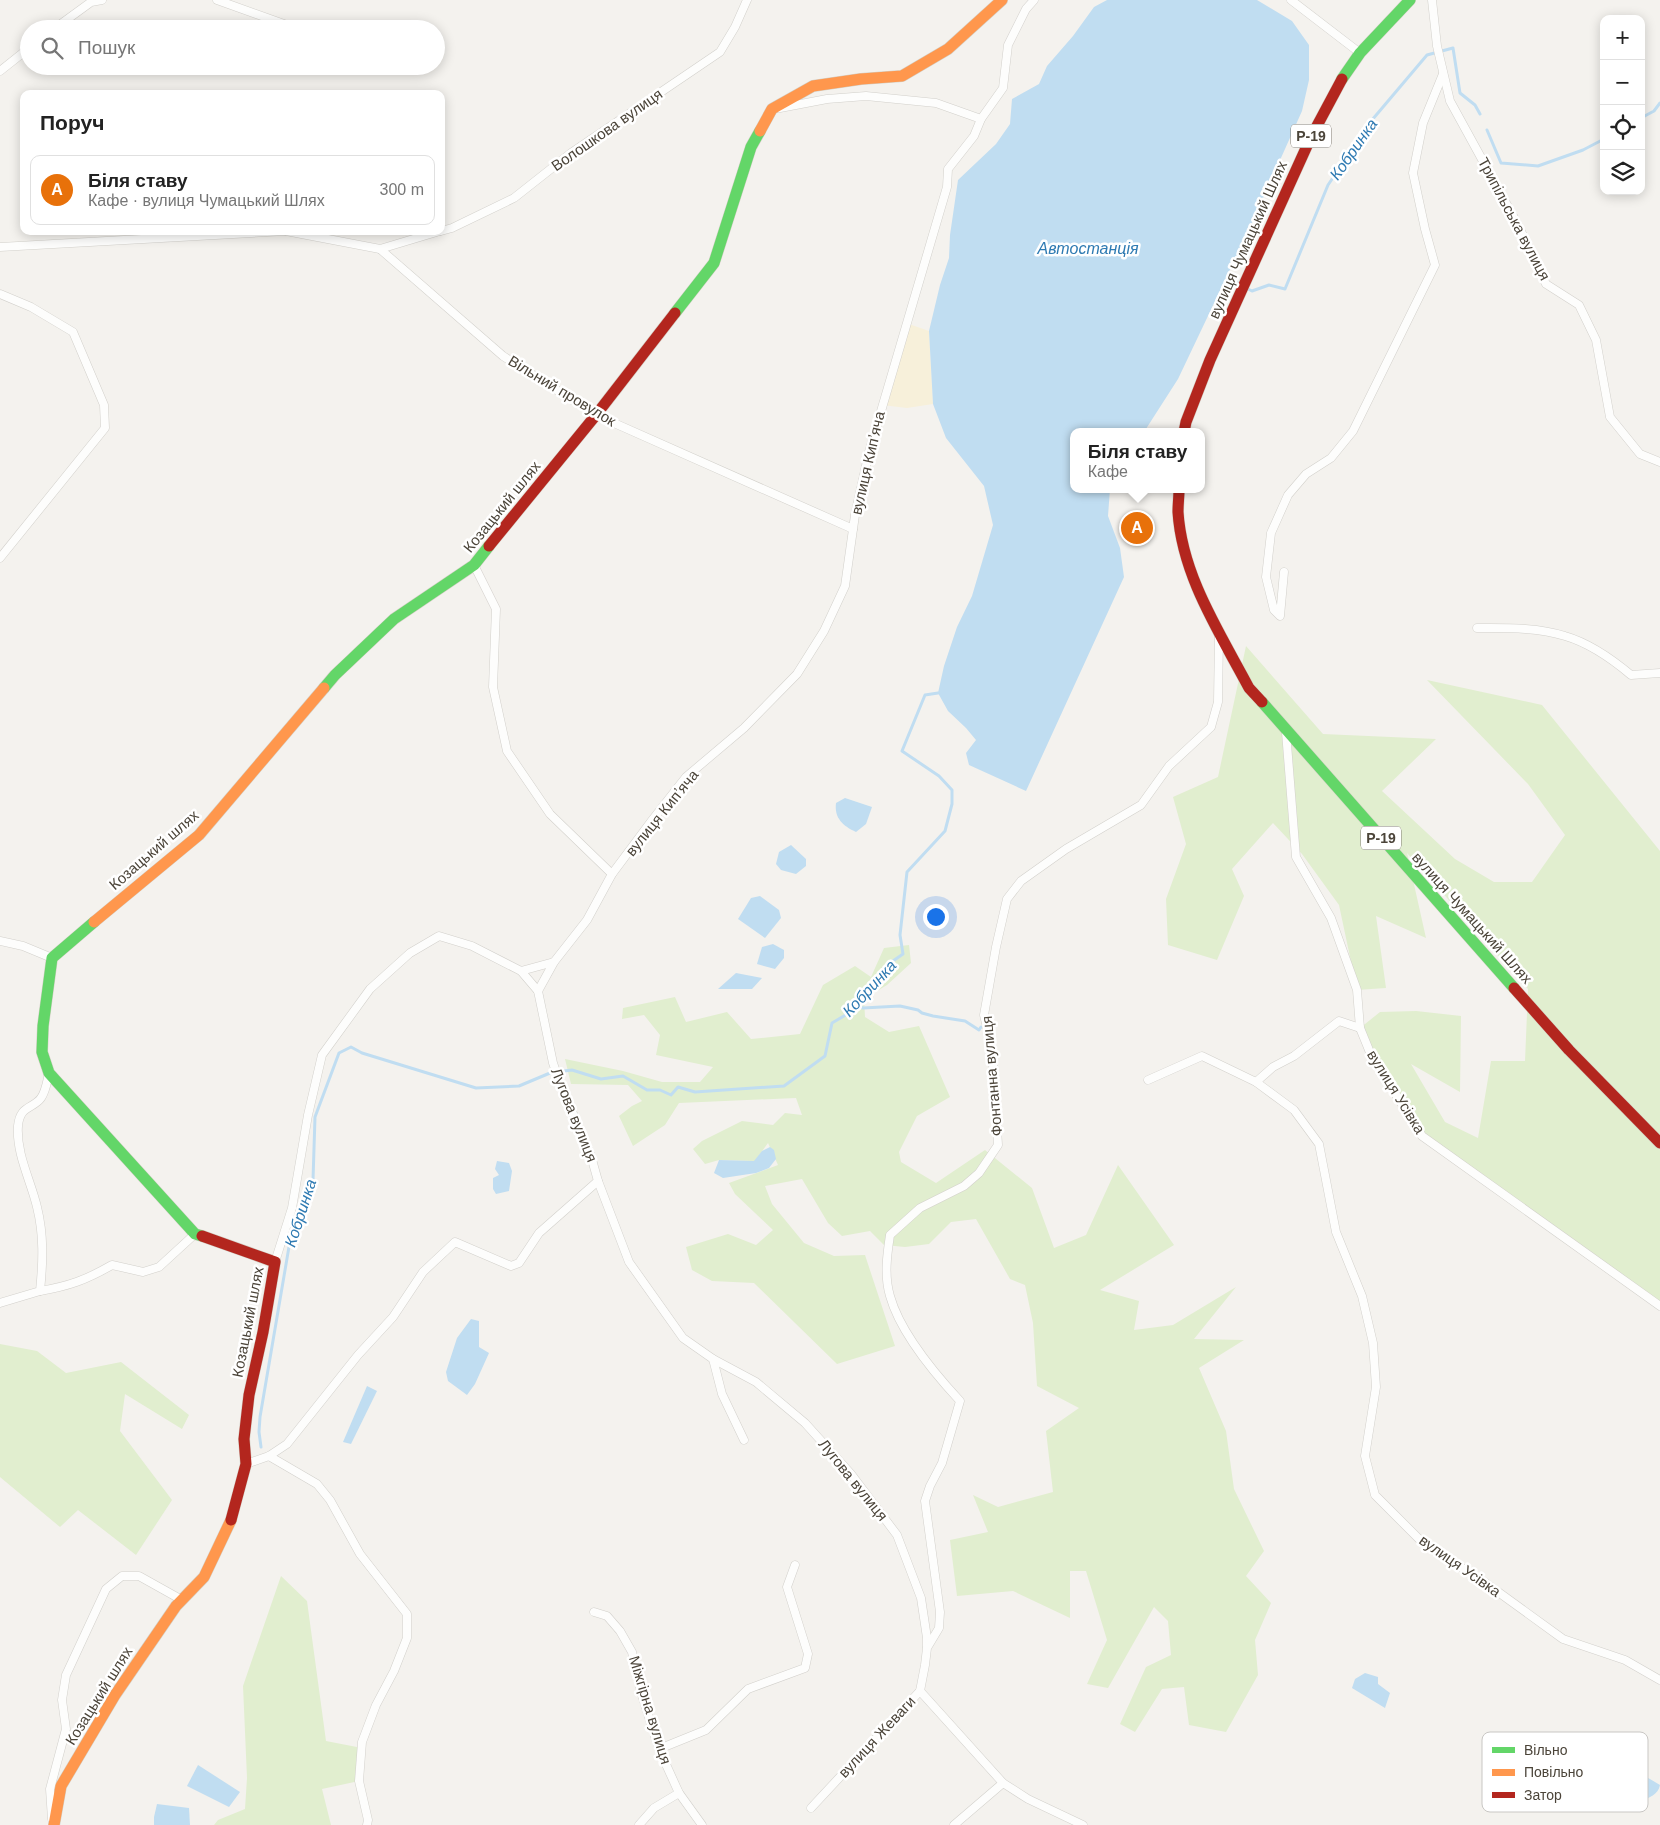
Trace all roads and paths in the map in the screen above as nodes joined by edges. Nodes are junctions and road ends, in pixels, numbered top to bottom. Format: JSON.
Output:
{"nodes":[{"id":1,"x":102,"y":0,"type":"edge"},
{"id":2,"x":217,"y":0,"type":"edge"},
{"id":3,"x":741,"y":0,"type":"edge"},
{"id":4,"x":747,"y":0,"type":"edge"},
{"id":5,"x":1002,"y":0,"type":"edge"},
{"id":6,"x":1034,"y":0,"type":"edge"},
{"id":7,"x":1291,"y":0,"type":"edge"},
{"id":8,"x":1410,"y":0,"type":"edge"},
{"id":9,"x":1432,"y":0,"type":"edge"},
{"id":10,"x":66,"y":20,"type":"edge"},
{"id":11,"x":273,"y":20,"type":"edge"},
{"id":12,"x":735,"y":27,"type":"junction"},
{"id":13,"x":1360,"y":53,"type":"junction"},
{"id":14,"x":20,"y":55,"type":"edge"},
{"id":15,"x":0,"y":71,"type":"edge"},
{"id":16,"x":1443,"y":74,"type":"junction"},
{"id":17,"x":772,"y":109,"type":"junction"},
{"id":18,"x":981,"y":119,"type":"junction"},
{"id":19,"x":445,"y":230,"type":"edge"},
{"id":20,"x":214,"y":235,"type":"edge"},
{"id":21,"x":307,"y":235,"type":"edge"},
{"id":22,"x":427,"y":235,"type":"edge"},
{"id":23,"x":0,"y":247,"type":"edge"},
{"id":24,"x":380,"y":249,"type":"junction"},
{"id":25,"x":0,"y":294,"type":"edge"},
{"id":26,"x":596,"y":415,"type":"junction"},
{"id":27,"x":1185,"y":428,"type":"edge"},
{"id":28,"x":1660,"y":462,"type":"edge"},
{"id":29,"x":1179,"y":493,"type":"edge"},
{"id":30,"x":853,"y":529,"type":"junction"},
{"id":31,"x":0,"y":558,"type":"edge"},
{"id":32,"x":474,"y":564,"type":"junction"},
{"id":33,"x":1284,"y":572,"type":"dead end"},
{"id":34,"x":1477,"y":628,"type":"dead end"},
{"id":35,"x":1219,"y":631,"type":"junction"},
{"id":36,"x":1660,"y":673,"type":"edge"},
{"id":37,"x":1286,"y":730,"type":"junction"},
{"id":38,"x":612,"y":874,"type":"junction"},
{"id":39,"x":0,"y":941,"type":"edge"},
{"id":40,"x":52,"y":958,"type":"junction"},
{"id":41,"x":554,"y":962,"type":"junction"},
{"id":42,"x":521,"y":971,"type":"junction"},
{"id":43,"x":538,"y":991,"type":"junction"},
{"id":44,"x":1360,"y":1028,"type":"junction"},
{"id":45,"x":49,"y":1073,"type":"junction"},
{"id":46,"x":1148,"y":1080,"type":"dead end"},
{"id":47,"x":1256,"y":1082,"type":"junction"},
{"id":48,"x":1660,"y":1143,"type":"edge"},
{"id":49,"x":598,"y":1181,"type":"junction"},
{"id":50,"x":195,"y":1234,"type":"junction"},
{"id":51,"x":275,"y":1262,"type":"junction"},
{"id":52,"x":40,"y":1291,"type":"junction"},
{"id":53,"x":0,"y":1303,"type":"edge"},
{"id":54,"x":1660,"y":1306,"type":"edge"},
{"id":55,"x":919,"y":1350,"type":"joint"},
{"id":56,"x":713,"y":1359,"type":"junction"},
{"id":57,"x":744,"y":1440,"type":"dead end"},
{"id":58,"x":269,"y":1456,"type":"junction"},
{"id":59,"x":246,"y":1464,"type":"junction"},
{"id":60,"x":795,"y":1565,"type":"dead end"},
{"id":61,"x":182,"y":1600,"type":"junction"},
{"id":62,"x":594,"y":1612,"type":"dead end"},
{"id":63,"x":927,"y":1648,"type":"junction"},
{"id":64,"x":1660,"y":1680,"type":"edge"},
{"id":65,"x":920,"y":1691,"type":"junction"},
{"id":66,"x":658,"y":1749,"type":"junction"},
{"id":67,"x":1003,"y":1783,"type":"junction"},
{"id":68,"x":679,"y":1793,"type":"junction"},
{"id":69,"x":811,"y":1808,"type":"dead end"},
{"id":70,"x":53,"y":1825,"type":"edge"},
{"id":71,"x":367,"y":1825,"type":"edge"},
{"id":72,"x":639,"y":1825,"type":"edge"},
{"id":73,"x":702,"y":1825,"type":"edge"},
{"id":74,"x":954,"y":1825,"type":"edge"},
{"id":75,"x":1083,"y":1825,"type":"edge"}],
"edges":[{"from":1,"to":10,"type":"street"},
{"from":2,"to":11,"type":"street"},
{"from":3,"to":12,"type":"street"},
{"from":4,"to":12,"type":"street","name":"Волошкова вулиця"},
{"from":5,"to":17,"type":"street"},
{"from":6,"to":18,"type":"street","name":"вулиця Кипʼяча"},
{"from":7,"to":13,"type":"street"},
{"from":8,"to":13,"type":"street","name":"вулиця Чумацький Шлях","number":"Р-19"},
{"from":9,"to":16,"type":"street","name":"Трипільська вулиця"},
{"from":12,"to":19,"type":"street","name":"Волошкова вулиця"},
{"from":13,"to":27,"type":"street","name":"вулиця Чумацький Шлях","number":"Р-19"},
{"from":14,"to":15,"type":"street"},
{"from":16,"to":28,"type":"street","name":"Трипільська вулиця"},
{"from":16,"to":33,"type":"street"},
{"from":17,"to":18,"type":"street"},
{"from":17,"to":26,"type":"street","name":"Козацький шлях"},
{"from":18,"to":30,"type":"street","name":"вулиця Кипʼяча"},
{"from":20,"to":23,"type":"street","name":"Волошкова вулиця"},
{"from":21,"to":24,"type":"street","name":"Волошкова вулиця"},
{"from":22,"to":24,"type":"street","name":"Волошкова вулиця"},
{"from":24,"to":26,"type":"street","name":"Вільний провулок"},
{"from":25,"to":31,"type":"street"},
{"from":26,"to":30,"type":"street","name":"Вільний провулок"},
{"from":26,"to":32,"type":"street","name":"Козацький шлях"},
{"from":29,"to":35,"type":"street","name":"вулиця Чумацький Шлях","number":"Р-19"},
{"from":30,"to":38,"type":"street","name":"вулиця Кипʼяча"},
{"from":32,"to":38,"type":"street"},
{"from":32,"to":40,"type":"street","name":"Козацький шлях"},
{"from":34,"to":36,"type":"street"},
{"from":35,"to":37,"type":"street","name":"вулиця Чумацький Шлях","number":"Р-19"},
{"from":35,"to":55,"type":"street","name":"Фонтанна вулиця"},
{"from":37,"to":44,"type":"street","name":"вулиця Усівка"},
{"from":37,"to":48,"type":"street","name":"вулиця Чумацький Шлях","number":"Р-19"},
{"from":38,"to":41,"type":"street","name":"вулиця Кипʼяча"},
{"from":39,"to":40,"type":"street"},
{"from":40,"to":45,"type":"street","name":"Козацький шлях"},
{"from":41,"to":42,"type":"street"},
{"from":41,"to":43,"type":"street","name":"вулиця Кипʼяча"},
{"from":42,"to":43,"type":"street"},
{"from":42,"to":51,"type":"street"},
{"from":43,"to":49,"type":"street","name":"Лугова вулиця"},
{"from":44,"to":47,"type":"street"},
{"from":44,"to":54,"type":"street","name":"вулиця Усівка"},
{"from":45,"to":50,"type":"street","name":"Козацький шлях"},
{"from":45,"to":52,"type":"street"},
{"from":46,"to":47,"type":"street","name":"вулиця Усівка"},
{"from":47,"to":64,"type":"street","name":"вулиця Усівка"},
{"from":49,"to":56,"type":"street","name":"Лугова вулиця"},
{"from":49,"to":58,"type":"street","name":"Лугова вулиця"},
{"from":50,"to":51,"type":"street","name":"Козацький шлях"},
{"from":50,"to":52,"type":"street"},
{"from":51,"to":59,"type":"street","name":"Козацький шлях"},
{"from":52,"to":53,"type":"street"},
{"from":55,"to":63,"type":"street","name":"Лугова вулиця"},
{"from":56,"to":57,"type":"street"},
{"from":56,"to":63,"type":"street","name":"Лугова вулиця"},
{"from":58,"to":59,"type":"street"},
{"from":58,"to":71,"type":"street"},
{"from":59,"to":61,"type":"street","name":"Козацький шлях"},
{"from":60,"to":66,"type":"street"},
{"from":61,"to":70,"type":"street","name":"Козацький шлях"},
{"from":61,"to":70,"type":"street"},
{"from":62,"to":66,"type":"street","name":"Міжгірна вулиця"},
{"from":63,"to":65,"type":"street","name":"Лугова вулиця"},
{"from":65,"to":67,"type":"street","name":"вулиця Жеваги"},
{"from":65,"to":69,"type":"street","name":"вулиця Жеваги"},
{"from":66,"to":68,"type":"street","name":"Міжгірна вулиця"},
{"from":67,"to":74,"type":"street"},
{"from":67,"to":75,"type":"street","name":"вулиця Жеваги"},
{"from":68,"to":72,"type":"street"},
{"from":68,"to":73,"type":"street","name":"Міжгірна вулиця"}]}
